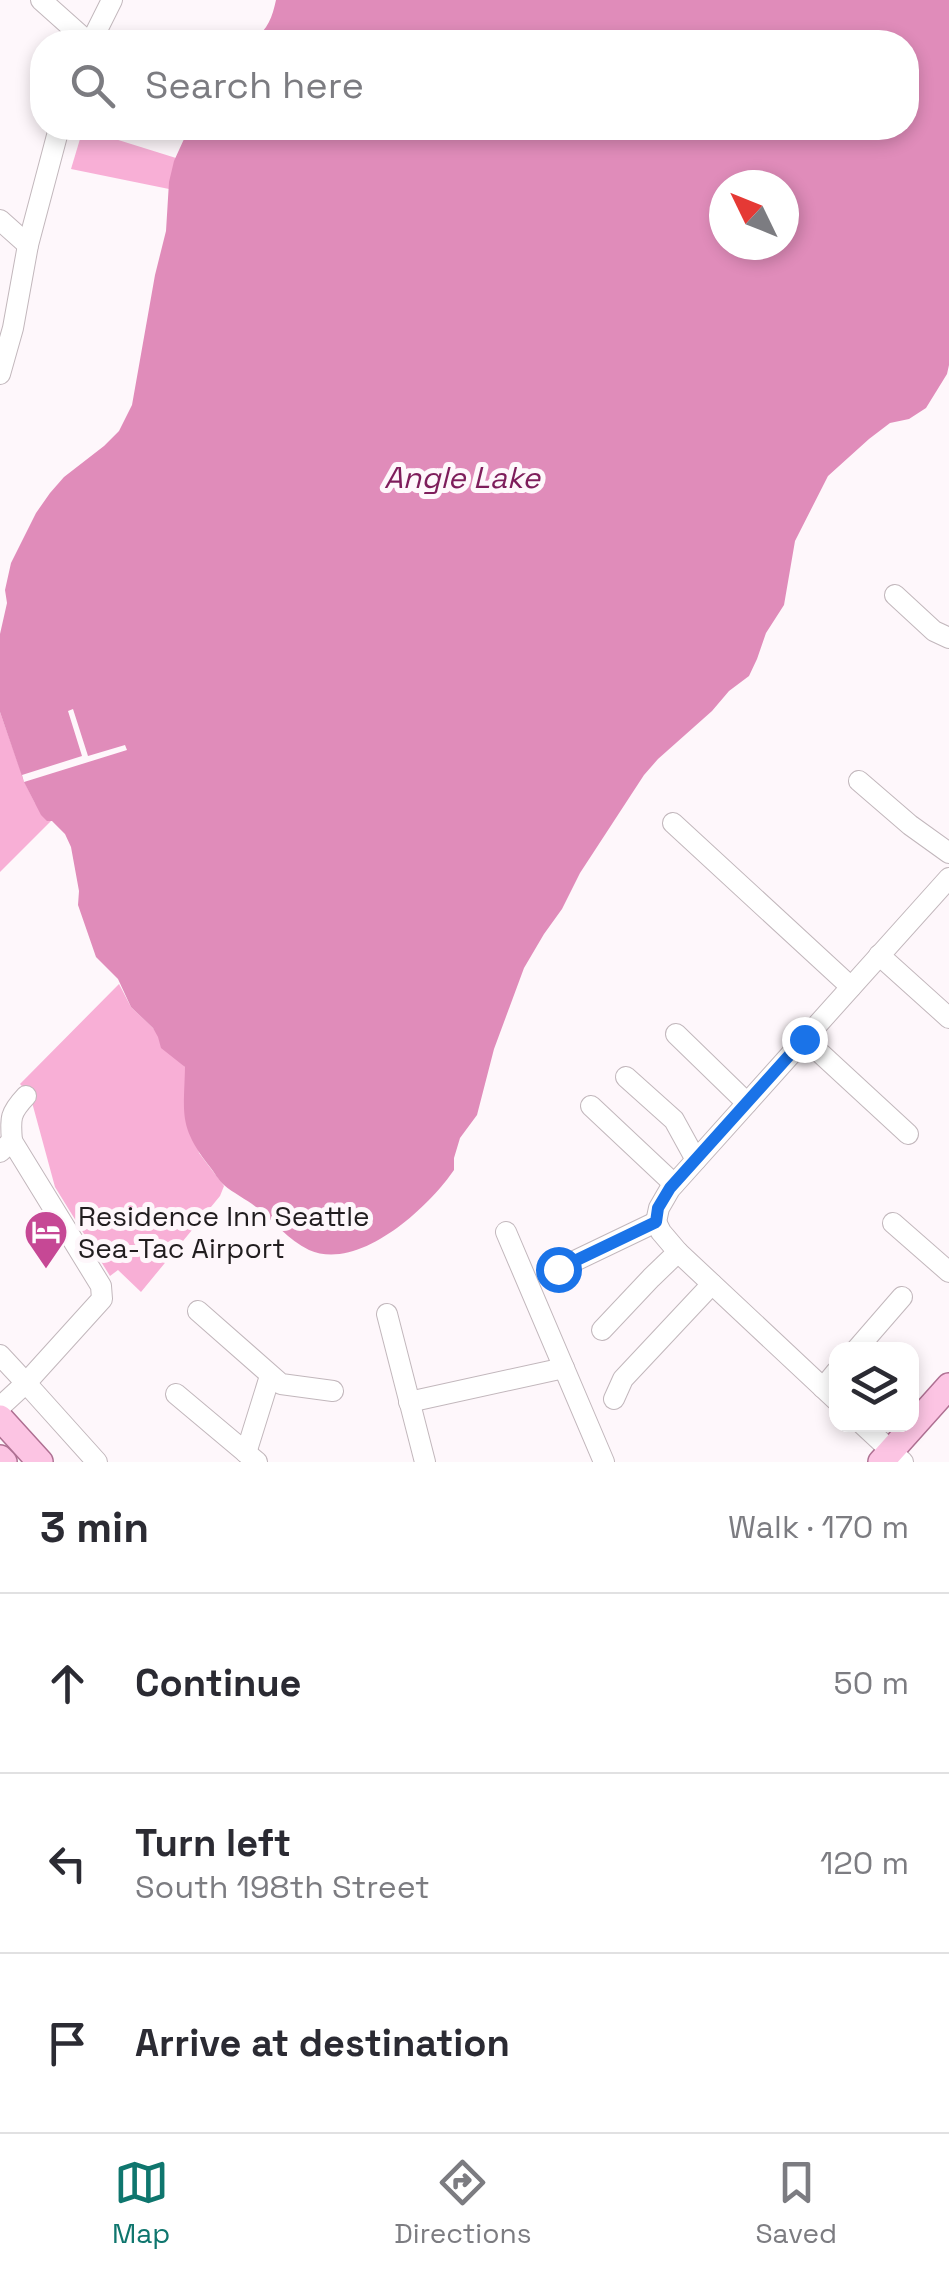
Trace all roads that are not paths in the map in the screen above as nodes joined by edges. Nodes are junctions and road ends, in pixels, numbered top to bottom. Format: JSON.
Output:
{"nodes":[{"id":1,"x":41,"y":0,"type":"edge"},
{"id":2,"x":112,"y":0,"type":"edge"},
{"id":3,"x":75,"y":30,"type":"edge"},
{"id":4,"x":96,"y":30,"type":"edge"},
{"id":5,"x":57,"y":140,"type":"edge"},
{"id":6,"x":0,"y":220,"type":"edge"},
{"id":7,"x":28,"y":245,"type":"junction"},
{"id":8,"x":0,"y":374,"type":"edge"},
{"id":9,"x":895,"y":595,"type":"dead end"},
{"id":10,"x":944,"y":645,"type":"edge"},
{"id":11,"x":859,"y":781,"type":"dead end"},
{"id":12,"x":673,"y":823,"type":"dead end"},
{"id":13,"x":949,"y":853,"type":"edge"},
{"id":14,"x":949,"y":878,"type":"edge"},
{"id":15,"x":879,"y":955,"type":"junction"},
{"id":16,"x":851,"y":987,"type":"junction"},
{"id":17,"x":949,"y":1018,"type":"edge"},
{"id":18,"x":676,"y":1034,"type":"dead end"},
{"id":19,"x":804,"y":1039,"type":"junction"},
{"id":20,"x":626,"y":1077,"type":"dead end"},
{"id":21,"x":26,"y":1096,"type":"dead end"},
{"id":22,"x":747,"y":1103,"type":"junction"},
{"id":23,"x":590,"y":1106,"type":"dead end"},
{"id":24,"x":674,"y":1120,"type":"junction"},
{"id":25,"x":908,"y":1134,"type":"dead end"},
{"id":26,"x":716,"y":1138,"type":"junction"},
{"id":27,"x":6,"y":1147,"type":"edge"},
{"id":28,"x":696,"y":1160,"type":"junction"},
{"id":29,"x":674,"y":1184,"type":"junction"},
{"id":30,"x":656,"y":1222,"type":"junction"},
{"id":31,"x":893,"y":1223,"type":"dead end"},
{"id":32,"x":506,"y":1232,"type":"dead end"},
{"id":33,"x":678,"y":1252,"type":"junction"},
{"id":34,"x":558,"y":1269,"type":"dead end"},
{"id":35,"x":949,"y":1272,"type":"edge"},
{"id":36,"x":712,"y":1284,"type":"junction"},
{"id":37,"x":902,"y":1297,"type":"dead end"},
{"id":38,"x":198,"y":1310,"type":"dead end"},
{"id":39,"x":387,"y":1314,"type":"dead end"},
{"id":40,"x":602,"y":1330,"type":"dead end"},
{"id":41,"x":863,"y":1342,"type":"edge"},
{"id":42,"x":0,"y":1355,"type":"edge"},
{"id":43,"x":564,"y":1368,"type":"junction"},
{"id":44,"x":270,"y":1376,"type":"junction"},
{"id":45,"x":26,"y":1383,"type":"junction"},
{"id":46,"x":829,"y":1384,"type":"edge"},
{"id":47,"x":949,"y":1386,"type":"edge"},
{"id":48,"x":332,"y":1391,"type":"dead end"},
{"id":49,"x":176,"y":1394,"type":"dead end"},
{"id":50,"x":614,"y":1399,"type":"dead end"},
{"id":51,"x":409,"y":1402,"type":"junction"},
{"id":52,"x":0,"y":1406,"type":"edge"},
{"id":53,"x":0,"y":1418,"type":"edge"},
{"id":54,"x":869,"y":1432,"type":"edge"},
{"id":55,"x":252,"y":1457,"type":"edge"},
{"id":56,"x":891,"y":1458,"type":"edge"},
{"id":57,"x":40,"y":1462,"type":"edge"},
{"id":58,"x":98,"y":1462,"type":"edge"},
{"id":59,"x":424,"y":1462,"type":"edge"},
{"id":60,"x":604,"y":1462,"type":"edge"}],
"edges":[{"from":1,"to":3,"type":"street"},
{"from":2,"to":4,"type":"street"},
{"from":5,"to":7,"type":"street"},
{"from":6,"to":7,"type":"street"},
{"from":7,"to":8,"type":"street"},
{"from":9,"to":10,"type":"street"},
{"from":11,"to":13,"type":"street"},
{"from":12,"to":16,"type":"street"},
{"from":14,"to":15,"type":"street"},
{"from":15,"to":16,"type":"street"},
{"from":15,"to":17,"type":"street"},
{"from":16,"to":19,"type":"street"},
{"from":18,"to":22,"type":"street"},
{"from":19,"to":22,"type":"street"},
{"from":19,"to":25,"type":"street"},
{"from":20,"to":24,"type":"street"},
{"from":21,"to":27,"type":"street"},
{"from":22,"to":26,"type":"street"},
{"from":23,"to":29,"type":"street"},
{"from":24,"to":26,"type":"street"},
{"from":24,"to":28,"type":"street"},
{"from":26,"to":28,"type":"street"},
{"from":27,"to":45,"type":"street"},
{"from":28,"to":29,"type":"street"},
{"from":29,"to":30,"type":"street"},
{"from":30,"to":33,"type":"street"},
{"from":30,"to":34,"type":"street"},
{"from":31,"to":35,"type":"street"},
{"from":32,"to":43,"type":"street"},
{"from":33,"to":36,"type":"street"},
{"from":33,"to":40,"type":"street"},
{"from":36,"to":46,"type":"street"},
{"from":36,"to":50,"type":"street"},
{"from":37,"to":41,"type":"street"},
{"from":38,"to":44,"type":"street"},
{"from":39,"to":51,"type":"street"},
{"from":42,"to":45,"type":"street"},
{"from":43,"to":51,"type":"street"},
{"from":43,"to":60,"type":"street"},
{"from":44,"to":48,"type":"street"},
{"from":44,"to":55,"type":"street"},
{"from":45,"to":52,"type":"street"},
{"from":45,"to":58,"type":"street"},
{"from":47,"to":56,"type":"main road"},
{"from":49,"to":55,"type":"street"},
{"from":51,"to":59,"type":"street"},
{"from":53,"to":57,"type":"main road"},
{"from":54,"to":56,"type":"street"}]}
